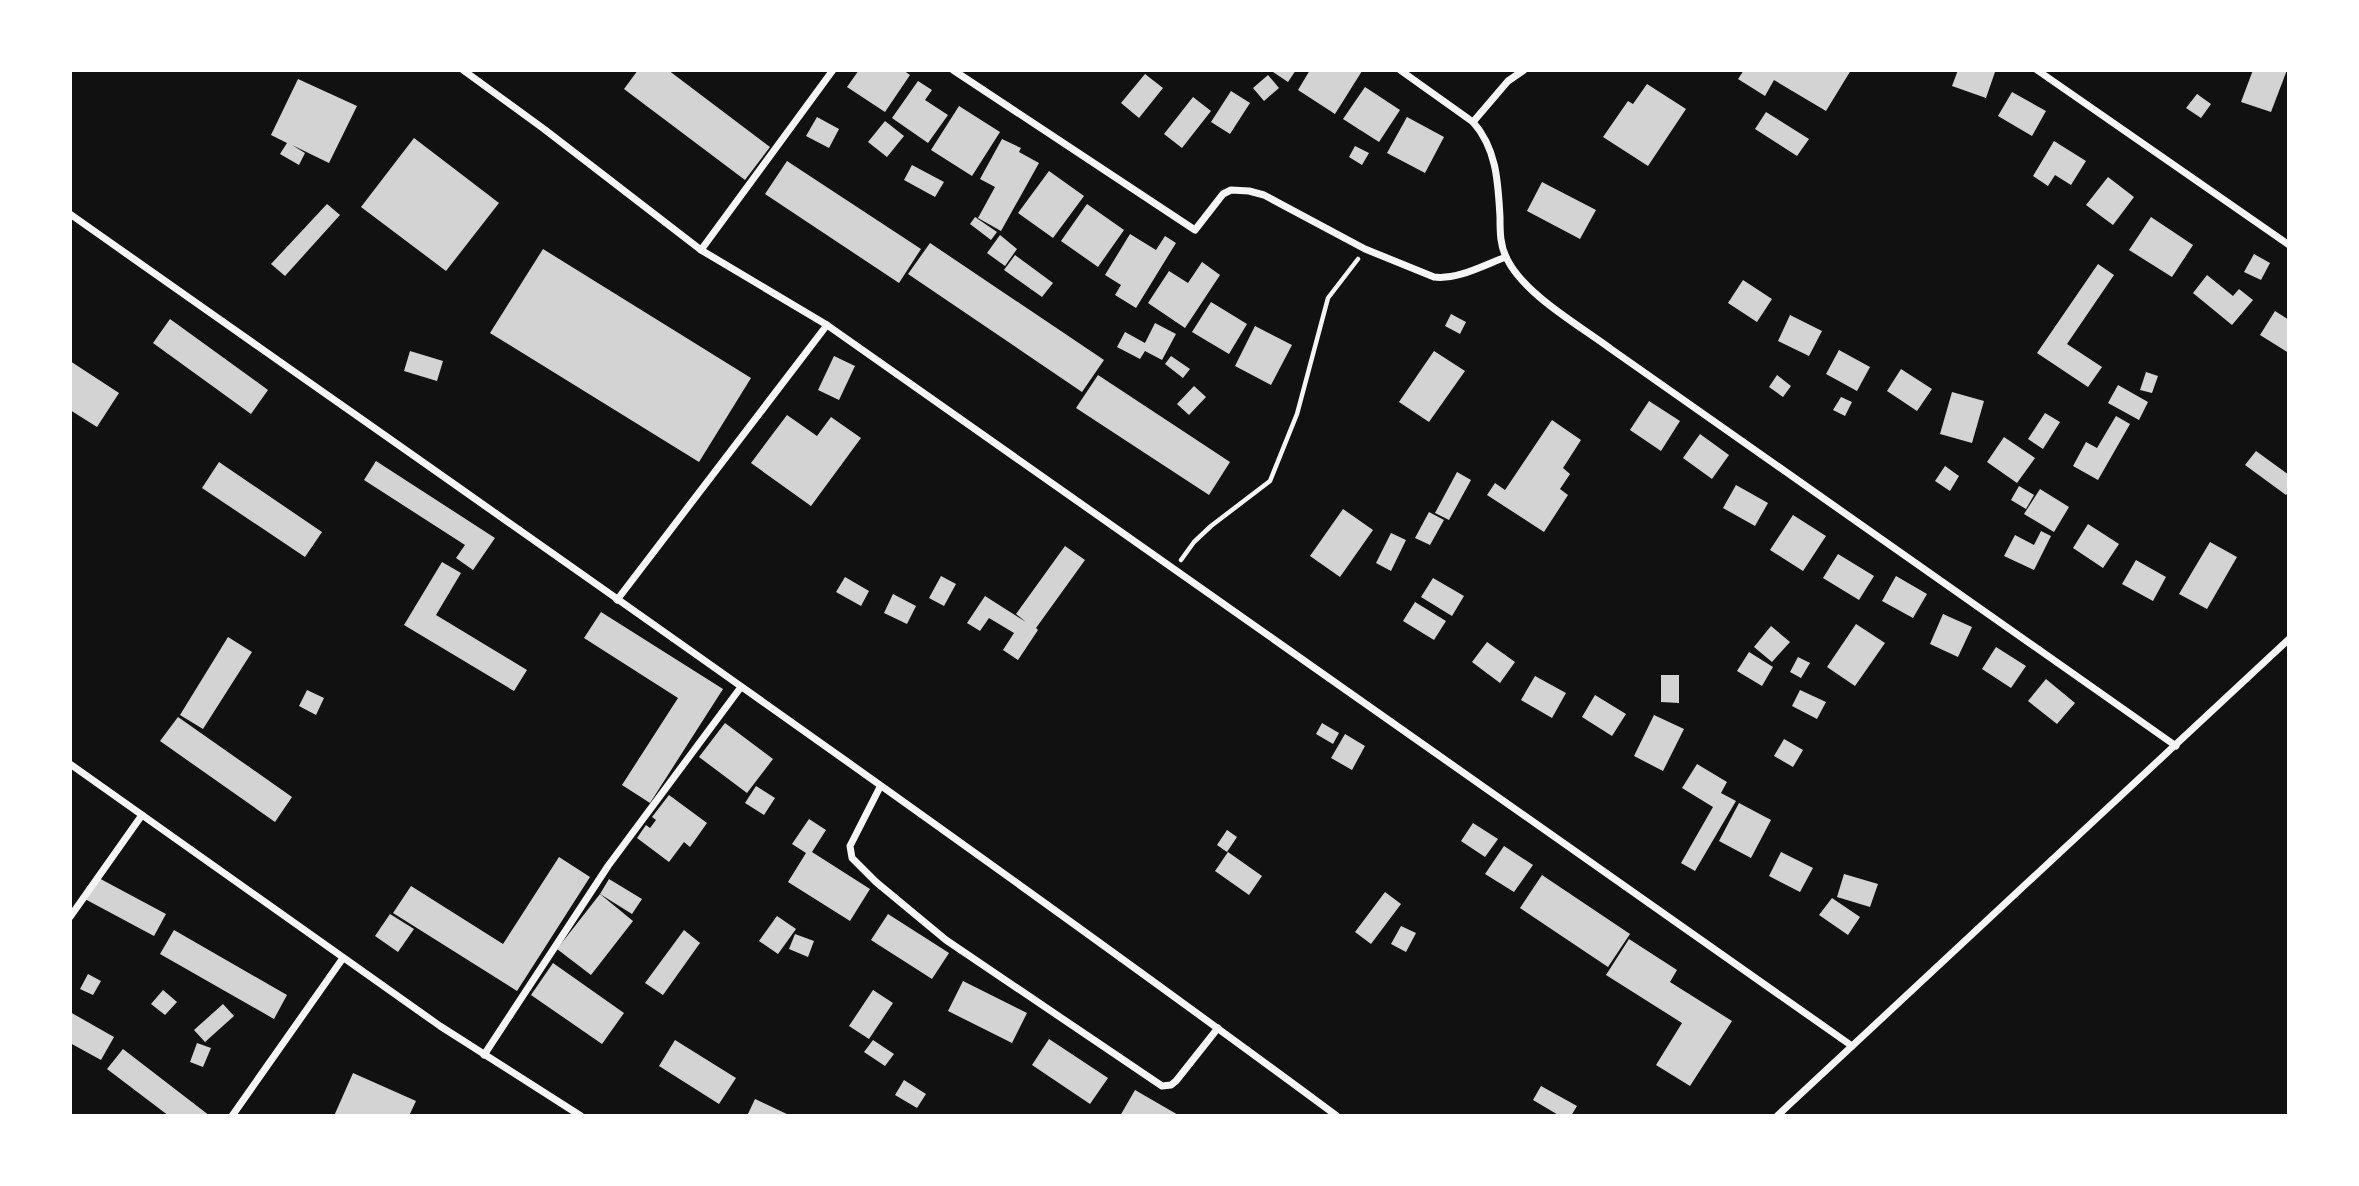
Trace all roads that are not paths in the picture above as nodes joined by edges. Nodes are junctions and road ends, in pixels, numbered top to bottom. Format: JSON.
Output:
{"nodes":[{"id":1,"x":463,"y":70,"type":"edge"},
{"id":2,"x":833,"y":70,"type":"edge"},
{"id":3,"x":953,"y":70,"type":"edge"},
{"id":4,"x":1400,"y":70,"type":"edge"},
{"id":5,"x":1524,"y":70,"type":"edge"},
{"id":6,"x":2037,"y":70,"type":"edge"},
{"id":7,"x":1473,"y":122,"type":"junction"},
{"id":8,"x":70,"y":214,"type":"edge"},
{"id":9,"x":2289,"y":245,"type":"edge"},
{"id":10,"x":701,"y":250,"type":"junction"},
{"id":11,"x":1506,"y":257,"type":"junction"},
{"id":12,"x":827,"y":324,"type":"junction"},
{"id":13,"x":617,"y":600,"type":"junction"},
{"id":14,"x":2289,"y":639,"type":"edge"},
{"id":15,"x":741,"y":687,"type":"junction"},
{"id":16,"x":2176,"y":746,"type":"junction"},
{"id":17,"x":70,"y":764,"type":"edge"},
{"id":18,"x":880,"y":787,"type":"junction"},
{"id":19,"x":142,"y":815,"type":"junction"},
{"id":20,"x":70,"y":917,"type":"edge"},
{"id":21,"x":344,"y":958,"type":"junction"},
{"id":22,"x":1219,"y":1028,"type":"junction"},
{"id":23,"x":1852,"y":1046,"type":"junction"},
{"id":24,"x":484,"y":1055,"type":"junction"},
{"id":25,"x":232,"y":1116,"type":"edge"},
{"id":26,"x":580,"y":1116,"type":"edge"},
{"id":27,"x":1337,"y":1116,"type":"edge"},
{"id":28,"x":1777,"y":1116,"type":"edge"}],
"edges":[{"from":1,"to":10,"type":"street"},
{"from":2,"to":10,"type":"street"},
{"from":3,"to":11,"type":"street"},
{"from":4,"to":7,"type":"street"},
{"from":5,"to":7,"type":"street"},
{"from":6,"to":9,"type":"street"},
{"from":7,"to":11,"type":"street"},
{"from":8,"to":13,"type":"street"},
{"from":10,"to":12,"type":"street"},
{"from":11,"to":16,"type":"street"},
{"from":12,"to":13,"type":"street"},
{"from":12,"to":23,"type":"street"},
{"from":13,"to":15,"type":"street"},
{"from":14,"to":16,"type":"street"},
{"from":15,"to":18,"type":"street"},
{"from":15,"to":24,"type":"street"},
{"from":16,"to":23,"type":"street"},
{"from":17,"to":19,"type":"street"},
{"from":18,"to":22,"type":"street"},
{"from":18,"to":22,"type":"street"},
{"from":19,"to":20,"type":"street"},
{"from":19,"to":21,"type":"street"},
{"from":21,"to":24,"type":"street"},
{"from":21,"to":25,"type":"street"},
{"from":22,"to":27,"type":"street"},
{"from":23,"to":28,"type":"street"},
{"from":24,"to":26,"type":"street"}]}
